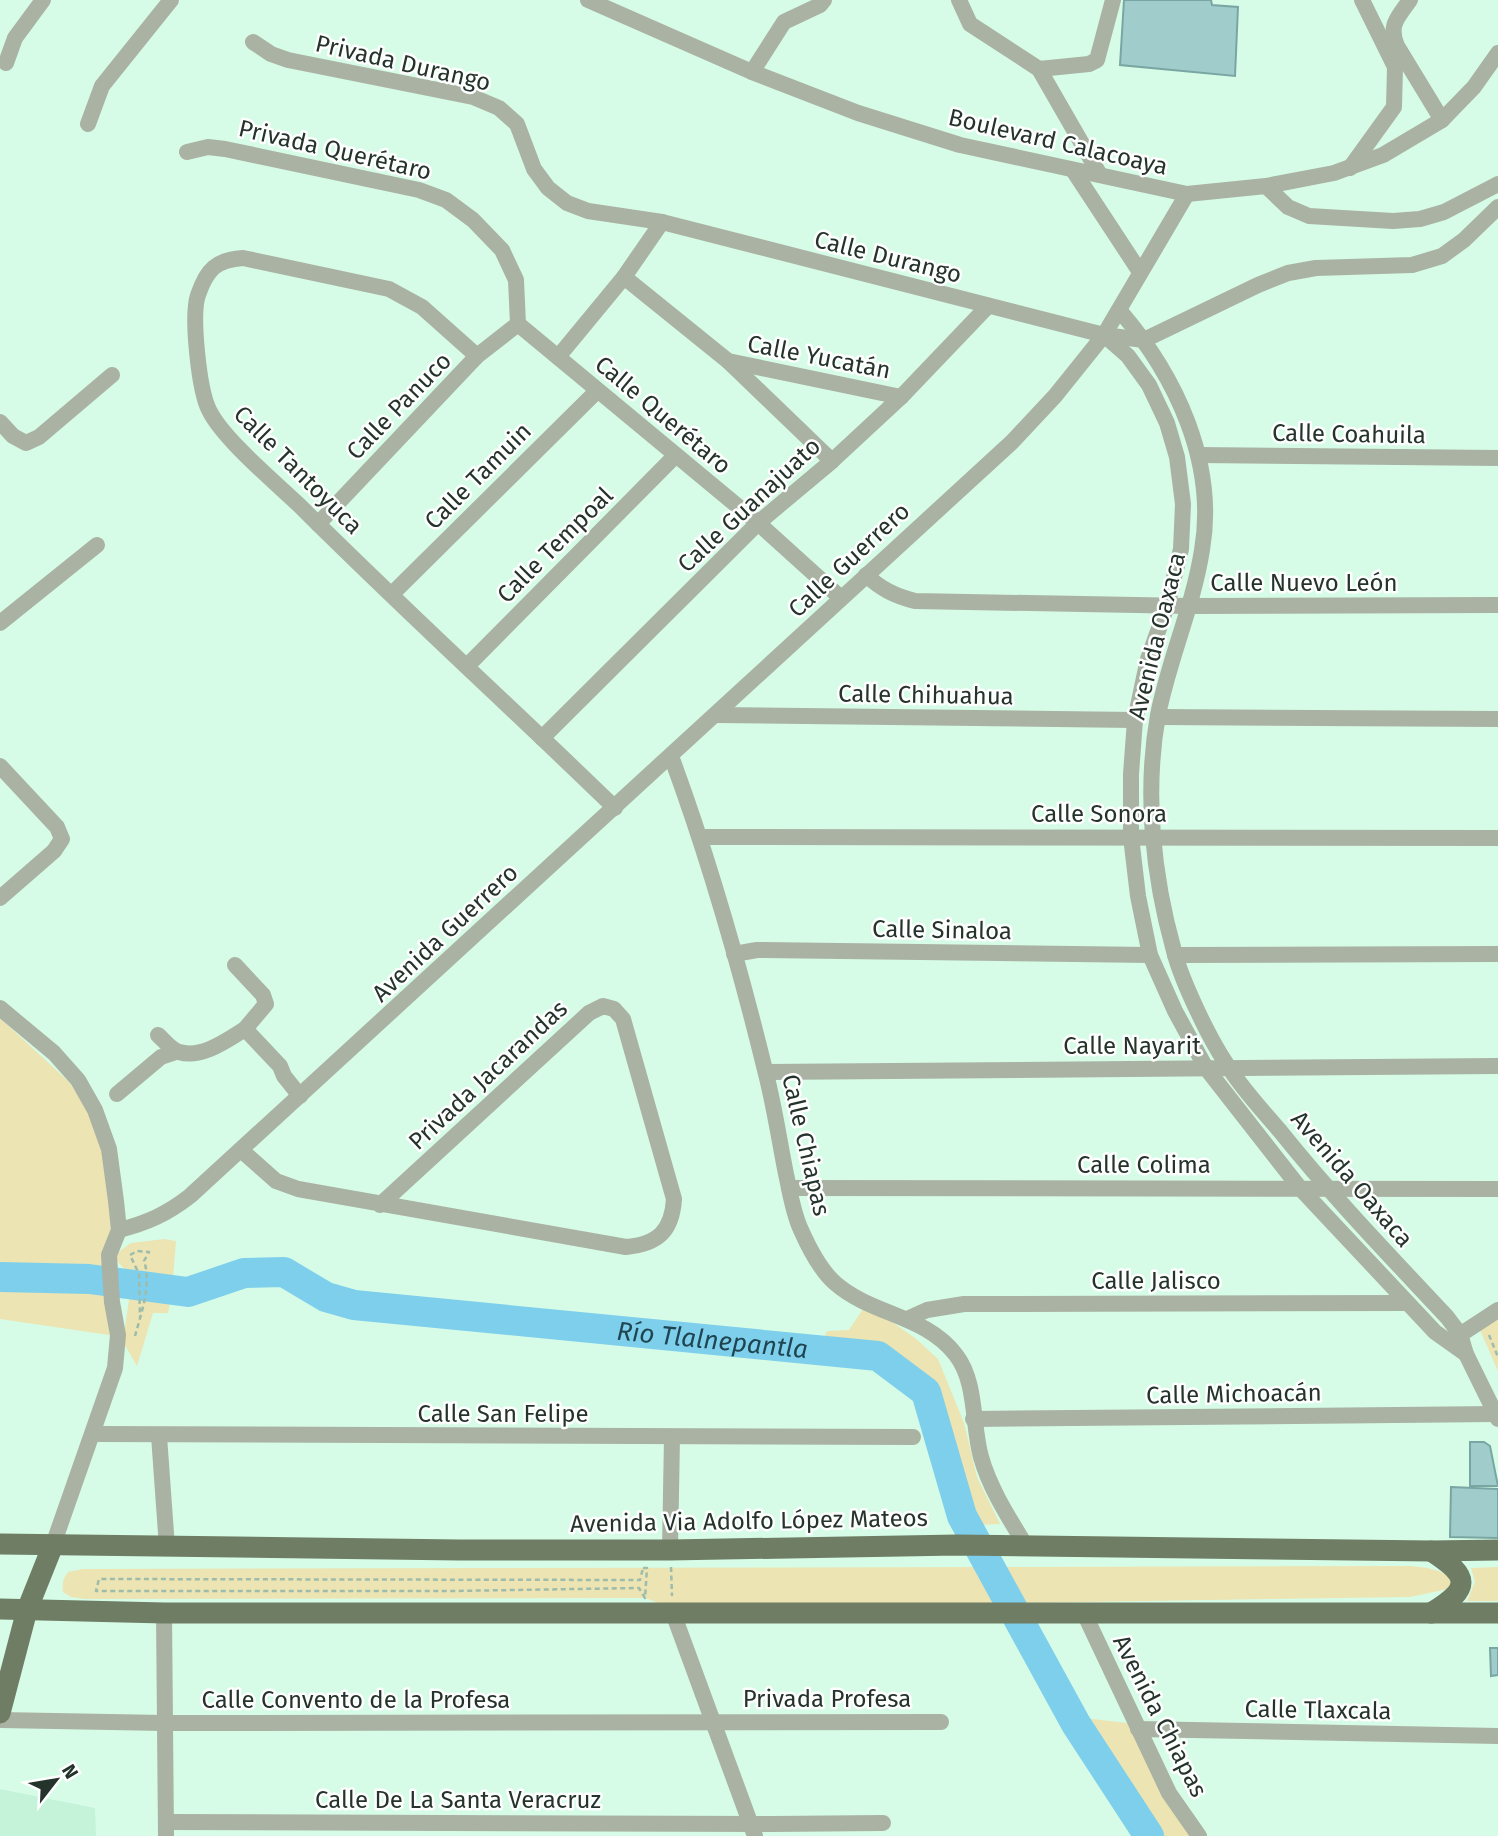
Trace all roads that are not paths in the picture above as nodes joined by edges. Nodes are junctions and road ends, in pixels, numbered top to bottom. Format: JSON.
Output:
{"nodes":[{"id":1,"x":43,"y":0,"type":"edge"},
{"id":2,"x":170,"y":0,"type":"edge"},
{"id":3,"x":588,"y":0,"type":"edge"},
{"id":4,"x":824,"y":0,"type":"edge"},
{"id":5,"x":959,"y":0,"type":"edge"},
{"id":6,"x":1113,"y":0,"type":"edge"},
{"id":7,"x":1362,"y":0,"type":"edge"},
{"id":8,"x":1410,"y":0,"type":"edge"},
{"id":9,"x":617,"y":6,"type":"edge"},
{"id":10,"x":253,"y":42,"type":"dead end"},
{"id":11,"x":1498,"y":53,"type":"edge"},
{"id":12,"x":6,"y":63,"type":"dead end"},
{"id":13,"x":1039,"y":68,"type":"junction"},
{"id":14,"x":752,"y":72,"type":"junction"},
{"id":15,"x":1443,"y":120,"type":"junction"},
{"id":16,"x":88,"y":124,"type":"dead end"},
{"id":17,"x":187,"y":152,"type":"dead end"},
{"id":18,"x":1350,"y":168,"type":"junction"},
{"id":19,"x":1073,"y":170,"type":"junction"},
{"id":20,"x":1100,"y":175,"type":"junction"},
{"id":21,"x":1498,"y":184,"type":"edge"},
{"id":22,"x":1266,"y":186,"type":"junction"},
{"id":23,"x":1187,"y":194,"type":"junction"},
{"id":24,"x":1498,"y":207,"type":"edge"},
{"id":25,"x":662,"y":222,"type":"junction"},
{"id":26,"x":1140,"y":272,"type":"junction"},
{"id":27,"x":624,"y":277,"type":"junction"},
{"id":28,"x":988,"y":306,"type":"junction"},
{"id":29,"x":1120,"y":311,"type":"junction"},
{"id":30,"x":518,"y":324,"type":"junction"},
{"id":31,"x":1104,"y":335,"type":"junction"},
{"id":32,"x":1144,"y":340,"type":"junction"},
{"id":33,"x":477,"y":356,"type":"junction"},
{"id":34,"x":558,"y":357,"type":"junction"},
{"id":35,"x":728,"y":361,"type":"junction"},
{"id":36,"x":112,"y":375,"type":"dead end"},
{"id":37,"x":597,"y":391,"type":"junction"},
{"id":38,"x":901,"y":397,"type":"junction"},
{"id":39,"x":0,"y":422,"type":"edge"},
{"id":40,"x":1199,"y":455,"type":"junction"},
{"id":41,"x":675,"y":456,"type":"junction"},
{"id":42,"x":1498,"y":458,"type":"edge"},
{"id":43,"x":832,"y":461,"type":"junction"},
{"id":44,"x":758,"y":523,"type":"junction"},
{"id":45,"x":318,"y":524,"type":"junction"},
{"id":46,"x":97,"y":545,"type":"dead end"},
{"id":47,"x":866,"y":575,"type":"junction"},
{"id":48,"x":392,"y":594,"type":"junction"},
{"id":49,"x":841,"y":598,"type":"junction"},
{"id":50,"x":1498,"y":605,"type":"edge"},
{"id":51,"x":1167,"y":606,"type":"junction"},
{"id":52,"x":1189,"y":606,"type":"junction"},
{"id":53,"x":0,"y":623,"type":"edge"},
{"id":54,"x":467,"y":666,"type":"junction"},
{"id":55,"x":715,"y":715,"type":"junction"},
{"id":56,"x":1158,"y":717,"type":"junction"},
{"id":57,"x":1498,"y":719,"type":"edge"},
{"id":58,"x":1135,"y":720,"type":"junction"},
{"id":59,"x":542,"y":738,"type":"junction"},
{"id":60,"x":671,"y":756,"type":"junction"},
{"id":61,"x":0,"y":766,"type":"edge"},
{"id":62,"x":615,"y":808,"type":"junction"},
{"id":63,"x":701,"y":837,"type":"junction"},
{"id":64,"x":1131,"y":837,"type":"junction"},
{"id":65,"x":1153,"y":837,"type":"junction"},
{"id":66,"x":1498,"y":838,"type":"edge"},
{"id":67,"x":1,"y":897,"type":"edge"},
{"id":68,"x":734,"y":954,"type":"junction"},
{"id":69,"x":1498,"y":954,"type":"edge"},
{"id":70,"x":1150,"y":955,"type":"junction"},
{"id":71,"x":1175,"y":955,"type":"junction"},
{"id":72,"x":235,"y":965,"type":"dead end"},
{"id":73,"x":0,"y":1008,"type":"edge"},
{"id":74,"x":245,"y":1029,"type":"junction"},
{"id":75,"x":158,"y":1035,"type":"dead end"},
{"id":76,"x":176,"y":1052,"type":"junction"},
{"id":77,"x":1498,"y":1066,"type":"edge"},
{"id":78,"x":1206,"y":1068,"type":"junction"},
{"id":79,"x":1229,"y":1069,"type":"junction"},
{"id":80,"x":766,"y":1072,"type":"junction"},
{"id":81,"x":304,"y":1093,"type":"junction"},
{"id":82,"x":117,"y":1094,"type":"dead end"},
{"id":83,"x":242,"y":1150,"type":"junction"},
{"id":84,"x":1299,"y":1187,"type":"junction"},
{"id":85,"x":789,"y":1188,"type":"junction"},
{"id":86,"x":1326,"y":1188,"type":"junction"},
{"id":87,"x":1498,"y":1189,"type":"edge"},
{"id":88,"x":380,"y":1205,"type":"junction"},
{"id":89,"x":119,"y":1230,"type":"junction"},
{"id":90,"x":1406,"y":1303,"type":"junction"},
{"id":91,"x":1498,"y":1310,"type":"edge"},
{"id":92,"x":907,"y":1319,"type":"junction"},
{"id":93,"x":1454,"y":1339,"type":"junction"},
{"id":94,"x":1497,"y":1417,"type":"edge"},
{"id":95,"x":973,"y":1419,"type":"junction"},
{"id":96,"x":94,"y":1434,"type":"junction"},
{"id":97,"x":159,"y":1436,"type":"junction"},
{"id":98,"x":672,"y":1437,"type":"junction"},
{"id":99,"x":913,"y":1437,"type":"dead end"},
{"id":100,"x":0,"y":1545,"type":"edge"},
{"id":101,"x":54,"y":1545,"type":"junction"},
{"id":102,"x":1026,"y":1546,"type":"junction"},
{"id":103,"x":167,"y":1548,"type":"junction"},
{"id":104,"x":670,"y":1550,"type":"junction"},
{"id":105,"x":1498,"y":1550,"type":"edge"},
{"id":106,"x":1431,"y":1552,"type":"junction"},
{"id":107,"x":0,"y":1609,"type":"edge"},
{"id":108,"x":27,"y":1610,"type":"junction"},
{"id":109,"x":164,"y":1612,"type":"junction"},
{"id":110,"x":673,"y":1613,"type":"junction"},
{"id":111,"x":1084,"y":1613,"type":"junction"},
{"id":112,"x":1431,"y":1613,"type":"junction"},
{"id":113,"x":1498,"y":1613,"type":"edge"},
{"id":114,"x":0,"y":1713,"type":"edge"},
{"id":115,"x":0,"y":1720,"type":"edge"},
{"id":116,"x":713,"y":1722,"type":"junction"},
{"id":117,"x":941,"y":1722,"type":"dead end"},
{"id":118,"x":164,"y":1723,"type":"junction"},
{"id":119,"x":1138,"y":1729,"type":"junction"},
{"id":120,"x":1498,"y":1736,"type":"edge"},
{"id":121,"x":883,"y":1823,"type":"dead end"},
{"id":122,"x":166,"y":1829,"type":"edge"},
{"id":123,"x":752,"y":1830,"type":"edge"},
{"id":124,"x":1199,"y":1836,"type":"edge"}],
"edges":[{"from":1,"to":12,"type":"street"},
{"from":2,"to":16,"type":"street"},
{"from":3,"to":9,"type":"street","name":"Boulevard Calacoaya"},
{"from":4,"to":14,"type":"street"},
{"from":5,"to":13,"type":"street"},
{"from":6,"to":13,"type":"street"},
{"from":7,"to":18,"type":"street"},
{"from":8,"to":15,"type":"street"},
{"from":9,"to":14,"type":"street","name":"Boulevard Calacoaya"},
{"from":10,"to":25,"type":"street","name":"Privada Durango"},
{"from":11,"to":15,"type":"street","name":"Boulevard Calacoaya"},
{"from":13,"to":20,"type":"street"},
{"from":14,"to":19,"type":"street","name":"Boulevard Calacoaya"},
{"from":15,"to":18,"type":"street","name":"Boulevard Calacoaya"},
{"from":17,"to":30,"type":"street","name":"Privada Querétaro"},
{"from":18,"to":22,"type":"street","name":"Boulevard Calacoaya"},
{"from":19,"to":20,"type":"street","name":"Boulevard Calacoaya"},
{"from":19,"to":26,"type":"street"},
{"from":20,"to":23,"type":"street","name":"Boulevard Calacoaya"},
{"from":21,"to":22,"type":"street"},
{"from":22,"to":23,"type":"street","name":"Boulevard Calacoaya"},
{"from":23,"to":26,"type":"street","name":"Calle Guerrero"},
{"from":24,"to":32,"type":"street"},
{"from":25,"to":27,"type":"street"},
{"from":25,"to":28,"type":"street","name":"Calle Durango"},
{"from":26,"to":29,"type":"street","name":"Calle Guerrero"},
{"from":27,"to":34,"type":"street"},
{"from":27,"to":35,"type":"street","name":"Calle Yucatán"},
{"from":28,"to":31,"type":"street","name":"Calle Durango"},
{"from":28,"to":38,"type":"street","name":"Calle Guanajuato"},
{"from":29,"to":31,"type":"street","name":"Calle Guerrero"},
{"from":29,"to":32,"type":"street","name":"Avenida Oaxaca"},
{"from":30,"to":33,"type":"street","name":"Calle Panuco"},
{"from":30,"to":34,"type":"street","name":"Calle Querétaro"},
{"from":31,"to":32,"type":"street"},
{"from":31,"to":47,"type":"street","name":"Calle Guerrero"},
{"from":31,"to":51,"type":"street","name":"Avenida Oaxaca"},
{"from":32,"to":40,"type":"street","name":"Avenida Oaxaca"},
{"from":33,"to":45,"type":"street","name":"Calle Panuco"},
{"from":33,"to":45,"type":"street","name":"Calle Tantoyuca"},
{"from":34,"to":37,"type":"street","name":"Calle Querétaro"},
{"from":35,"to":38,"type":"street","name":"Calle Yucatán"},
{"from":35,"to":43,"type":"street","name":"Calle Yucatán"},
{"from":36,"to":39,"type":"street"},
{"from":37,"to":41,"type":"street","name":"Calle Querétaro"},
{"from":37,"to":48,"type":"street","name":"Calle Tamuin"},
{"from":38,"to":43,"type":"street","name":"Calle Guanajuato"},
{"from":40,"to":42,"type":"street","name":"Calle Coahuila"},
{"from":40,"to":52,"type":"street","name":"Avenida Oaxaca"},
{"from":41,"to":44,"type":"street","name":"Calle Querétaro"},
{"from":41,"to":54,"type":"street","name":"Calle Tempoal"},
{"from":43,"to":44,"type":"street","name":"Calle Guanajuato"},
{"from":44,"to":49,"type":"street","name":"Calle Querétaro"},
{"from":44,"to":59,"type":"street","name":"Calle Guanajuato"},
{"from":45,"to":48,"type":"street","name":"Calle Tantoyuca"},
{"from":46,"to":53,"type":"street"},
{"from":47,"to":49,"type":"street","name":"Calle Guerrero"},
{"from":47,"to":51,"type":"street","name":"Calle Nuevo León"},
{"from":48,"to":54,"type":"street","name":"Calle Tantoyuca"},
{"from":49,"to":55,"type":"street","name":"Calle Guerrero"},
{"from":50,"to":52,"type":"street","name":"Calle Nuevo León"},
{"from":51,"to":52,"type":"street","name":"Calle Nuevo León"},
{"from":51,"to":58,"type":"street","name":"Avenida Oaxaca"},
{"from":52,"to":56,"type":"street","name":"Avenida Oaxaca"},
{"from":54,"to":59,"type":"street","name":"Calle Tantoyuca"},
{"from":55,"to":58,"type":"street","name":"Calle Chihuahua"},
{"from":55,"to":60,"type":"street","name":"Calle Guerrero"},
{"from":56,"to":57,"type":"street"},
{"from":56,"to":65,"type":"street","name":"Avenida Oaxaca"},
{"from":58,"to":64,"type":"street","name":"Avenida Oaxaca"},
{"from":59,"to":62,"type":"street","name":"Calle Tantoyuca"},
{"from":60,"to":62,"type":"street","name":"Calle Guerrero"},
{"from":60,"to":63,"type":"street","name":"Calle Chiapas"},
{"from":61,"to":67,"type":"street"},
{"from":62,"to":81,"type":"street","name":"Avenida Guerrero"},
{"from":63,"to":64,"type":"street","name":"Calle Sonora"},
{"from":63,"to":68,"type":"street","name":"Calle Chiapas"},
{"from":64,"to":65,"type":"street","name":"Calle Sonora"},
{"from":64,"to":70,"type":"street","name":"Avenida Oaxaca"},
{"from":65,"to":66,"type":"street","name":"Calle Sonora"},
{"from":65,"to":71,"type":"street","name":"Avenida Oaxaca"},
{"from":68,"to":70,"type":"street","name":"Calle Sinaloa"},
{"from":68,"to":80,"type":"street","name":"Calle Chiapas"},
{"from":69,"to":71,"type":"street"},
{"from":70,"to":78,"type":"street","name":"Avenida Oaxaca"},
{"from":71,"to":79,"type":"street","name":"Avenida Oaxaca"},
{"from":72,"to":74,"type":"street"},
{"from":73,"to":89,"type":"street"},
{"from":74,"to":76,"type":"street"},
{"from":74,"to":81,"type":"street"},
{"from":75,"to":76,"type":"street"},
{"from":76,"to":82,"type":"street"},
{"from":77,"to":79,"type":"street","name":"Calle Nayarit"},
{"from":78,"to":79,"type":"street","name":"Calle Nayarit"},
{"from":78,"to":80,"type":"street","name":"Calle Nayarit"},
{"from":78,"to":84,"type":"street","name":"Avenida Oaxaca"},
{"from":79,"to":86,"type":"street","name":"Avenida Oaxaca"},
{"from":80,"to":85,"type":"street","name":"Calle Chiapas"},
{"from":81,"to":83,"type":"street","name":"Avenida Guerrero"},
{"from":83,"to":88,"type":"street","name":"Privada Jacarandas"},
{"from":83,"to":89,"type":"street","name":"Avenida Guerrero"},
{"from":84,"to":85,"type":"street","name":"Calle Colima"},
{"from":84,"to":86,"type":"street","name":"Calle Colima"},
{"from":84,"to":90,"type":"street","name":"Avenida Oaxaca"},
{"from":85,"to":92,"type":"street","name":"Calle Chiapas"},
{"from":86,"to":87,"type":"street","name":"Calle Colima"},
{"from":86,"to":93,"type":"street","name":"Avenida Oaxaca"},
{"from":88,"to":88,"type":"street","name":"Privada Jacarandas"},
{"from":89,"to":96,"type":"street"},
{"from":90,"to":92,"type":"street","name":"Calle Jalisco"},
{"from":90,"to":93,"type":"street","name":"Avenida Oaxaca"},
{"from":91,"to":93,"type":"street"},
{"from":92,"to":95,"type":"street","name":"Calle Chiapas"},
{"from":93,"to":94,"type":"street","name":"Avenida Oaxaca"},
{"from":94,"to":95,"type":"street","name":"Calle Michoacán"},
{"from":95,"to":102,"type":"street","name":"Calle Chiapas"},
{"from":96,"to":97,"type":"street","name":"Calle San Felipe"},
{"from":96,"to":101,"type":"street"},
{"from":97,"to":98,"type":"street","name":"Calle San Felipe"},
{"from":97,"to":103,"type":"street"},
{"from":98,"to":99,"type":"street","name":"Calle San Felipe"},
{"from":98,"to":104,"type":"street"},
{"from":100,"to":101,"type":"main road","name":"Avenida Via Adolfo López Mateos"},
{"from":101,"to":103,"type":"main road","name":"Avenida Via Adolfo López Mateos"},
{"from":101,"to":108,"type":"main road"},
{"from":102,"to":104,"type":"main road","name":"Avenida Via Adolfo López Mateos"},
{"from":102,"to":106,"type":"main road","name":"Avenida Via Adolfo López Mateos"},
{"from":103,"to":104,"type":"main road","name":"Avenida Via Adolfo López Mateos"},
{"from":105,"to":106,"type":"main road","name":"Avenida Via Adolfo López Mateos"},
{"from":106,"to":112,"type":"main road"},
{"from":107,"to":108,"type":"main road"},
{"from":108,"to":109,"type":"main road"},
{"from":108,"to":114,"type":"main road"},
{"from":109,"to":110,"type":"main road"},
{"from":109,"to":118,"type":"street"},
{"from":110,"to":111,"type":"main road"},
{"from":110,"to":116,"type":"street"},
{"from":111,"to":112,"type":"main road"},
{"from":111,"to":119,"type":"street","name":"Avenida Chiapas"},
{"from":112,"to":113,"type":"main road"},
{"from":115,"to":118,"type":"street","name":"Calle Convento de la Profesa"},
{"from":116,"to":117,"type":"street","name":"Privada Profesa"},
{"from":116,"to":118,"type":"street","name":"Calle Convento de la Profesa"},
{"from":116,"to":123,"type":"street"},
{"from":118,"to":122,"type":"street"},
{"from":119,"to":120,"type":"street","name":"Calle Tlaxcala"},
{"from":119,"to":124,"type":"street","name":"Avenida Chiapas"},
{"from":121,"to":123,"type":"street","name":"Calle De La Santa Veracruz"},
{"from":122,"to":123,"type":"street","name":"Calle De La Santa Veracruz"}]}
